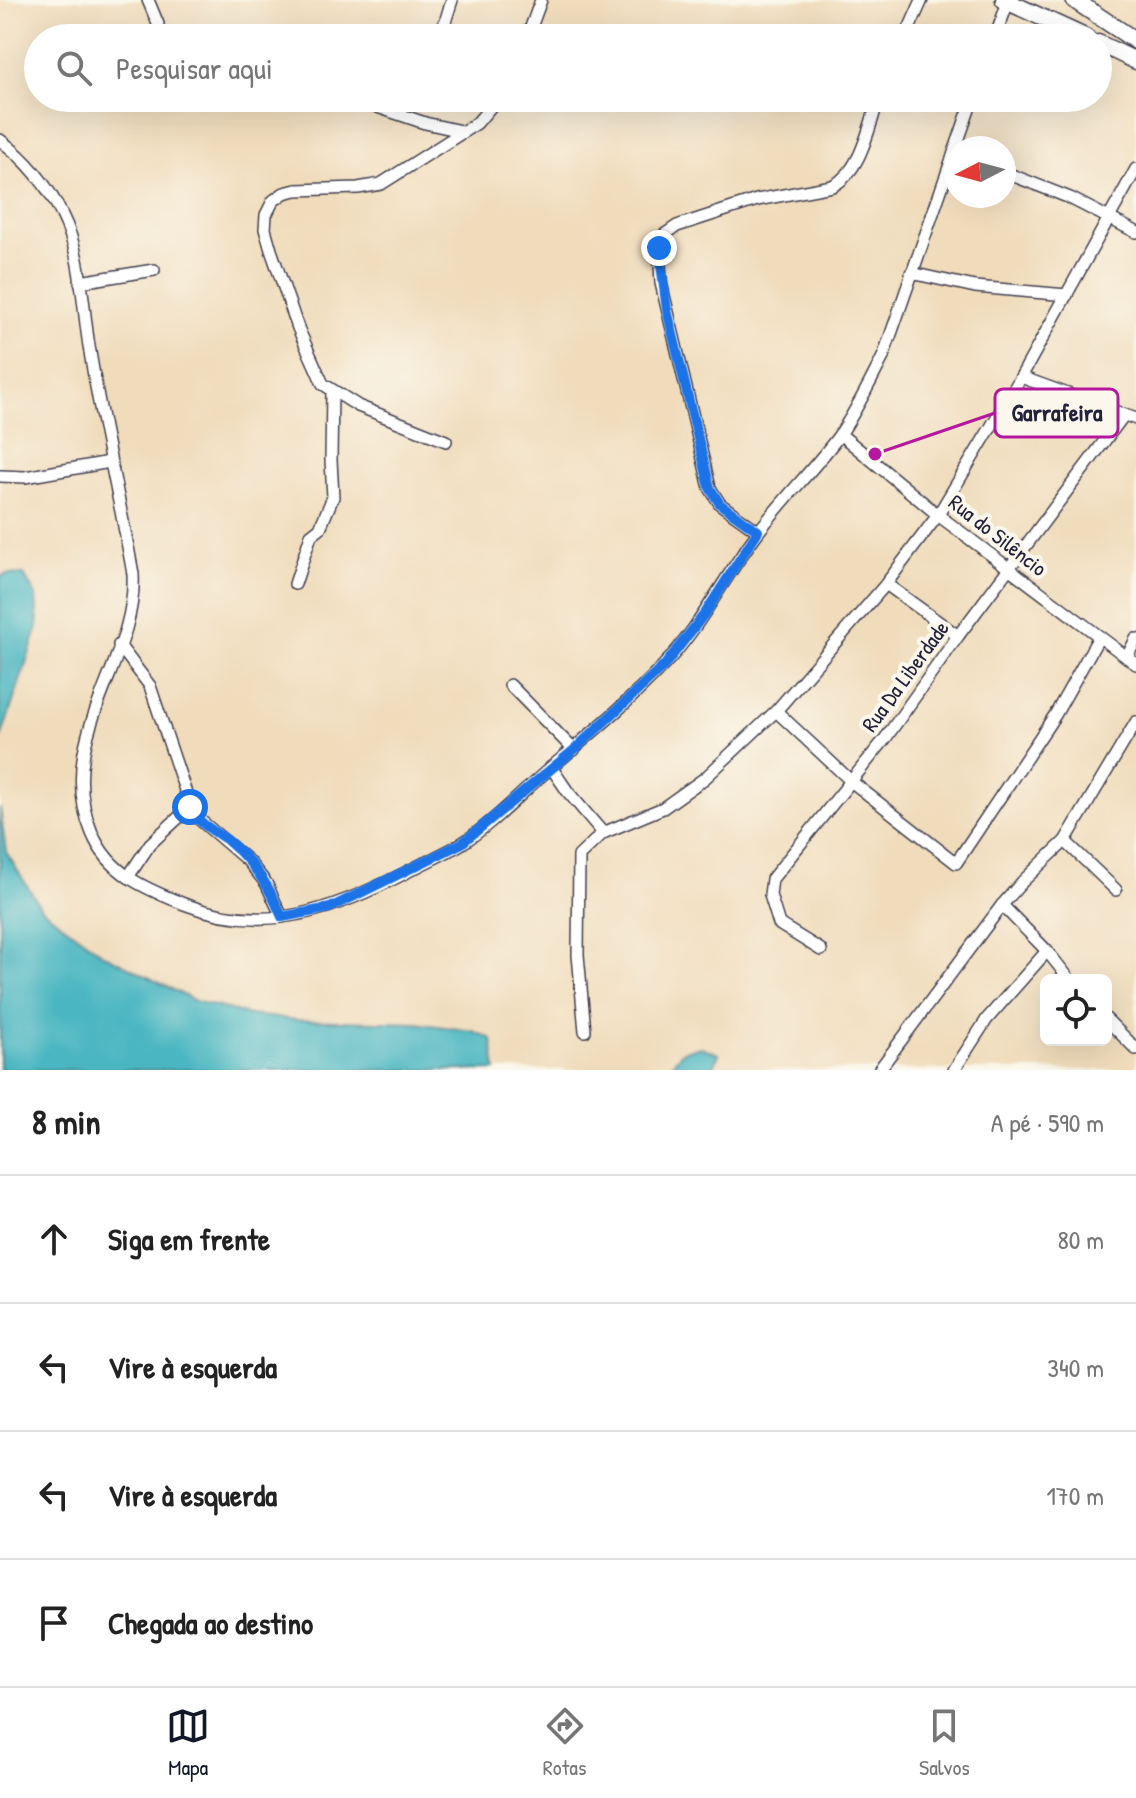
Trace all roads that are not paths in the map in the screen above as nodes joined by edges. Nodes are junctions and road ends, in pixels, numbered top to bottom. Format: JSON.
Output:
{"nodes":[{"id":1,"x":148,"y":0,"type":"edge"},
{"id":2,"x":452,"y":0,"type":"edge"},
{"id":3,"x":541,"y":0,"type":"edge"},
{"id":4,"x":922,"y":0,"type":"edge"},
{"id":5,"x":1074,"y":0,"type":"edge"},
{"id":6,"x":1006,"y":1,"type":"edge"},
{"id":7,"x":158,"y":24,"type":"dead end"},
{"id":8,"x":444,"y":24,"type":"edge"},
{"id":9,"x":532,"y":24,"type":"edge"},
{"id":10,"x":911,"y":24,"type":"edge"},
{"id":11,"x":999,"y":24,"type":"edge"},
{"id":12,"x":1056,"y":24,"type":"edge"},
{"id":13,"x":1110,"y":24,"type":"edge"},
{"id":14,"x":1112,"y":25,"type":"edge"},
{"id":15,"x":1136,"y":41,"type":"edge"},
{"id":16,"x":1112,"y":50,"type":"edge"},
{"id":17,"x":1136,"y":61,"type":"edge"},
{"id":18,"x":391,"y":112,"type":"edge"},
{"id":19,"x":488,"y":112,"type":"edge"},
{"id":20,"x":874,"y":112,"type":"edge"},
{"id":21,"x":968,"y":112,"type":"edge"},
{"id":22,"x":461,"y":131,"type":"junction"},
{"id":23,"x":960,"y":136,"type":"edge"},
{"id":24,"x":0,"y":140,"type":"edge"},
{"id":25,"x":1136,"y":169,"type":"edge"},
{"id":26,"x":1016,"y":177,"type":"edge"},
{"id":27,"x":944,"y":182,"type":"edge"},
{"id":28,"x":1108,"y":218,"type":"junction"},
{"id":29,"x":1136,"y":232,"type":"edge"},
{"id":30,"x":154,"y":270,"type":"dead end"},
{"id":31,"x":911,"y":273,"type":"junction"},
{"id":32,"x":80,"y":282,"type":"junction"},
{"id":33,"x":1067,"y":295,"type":"junction"},
{"id":34,"x":1021,"y":377,"type":"junction"},
{"id":35,"x":332,"y":391,"type":"junction"},
{"id":36,"x":1130,"y":417,"type":"edge"},
{"id":37,"x":840,"y":434,"type":"junction"},
{"id":38,"x":446,"y":441,"type":"dead end"},
{"id":39,"x":110,"y":462,"type":"junction"},
{"id":40,"x":0,"y":476,"type":"edge"},
{"id":41,"x":938,"y":515,"type":"junction"},
{"id":42,"x":758,"y":531,"type":"junction"},
{"id":43,"x":1008,"y":569,"type":"junction"},
{"id":44,"x":295,"y":584,"type":"dead end"},
{"id":45,"x":886,"y":584,"type":"junction"},
{"id":46,"x":958,"y":636,"type":"junction"},
{"id":47,"x":1099,"y":637,"type":"junction"},
{"id":48,"x":1136,"y":639,"type":"edge"},
{"id":49,"x":119,"y":645,"type":"junction"},
{"id":50,"x":1132,"y":660,"type":"edge"},
{"id":51,"x":510,"y":685,"type":"dead end"},
{"id":52,"x":776,"y":711,"type":"junction"},
{"id":53,"x":1136,"y":722,"type":"edge"},
{"id":54,"x":574,"y":750,"type":"junction"},
{"id":55,"x":551,"y":767,"type":"junction"},
{"id":56,"x":852,"y":782,"type":"junction"},
{"id":57,"x":190,"y":807,"type":"junction"},
{"id":58,"x":603,"y":833,"type":"junction"},
{"id":59,"x":1065,"y":841,"type":"junction"},
{"id":60,"x":128,"y":877,"type":"junction"},
{"id":61,"x":1116,"y":890,"type":"dead end"},
{"id":62,"x":1002,"y":905,"type":"junction"},
{"id":63,"x":282,"y":917,"type":"junction"},
{"id":64,"x":821,"y":950,"type":"dead end"},
{"id":65,"x":1047,"y":951,"type":"junction"},
{"id":66,"x":1065,"y":974,"type":"edge"},
{"id":67,"x":1112,"y":1025,"type":"edge"},
{"id":68,"x":585,"y":1031,"type":"dead end"},
{"id":69,"x":1136,"y":1049,"type":"edge"},
{"id":70,"x":879,"y":1070,"type":"edge"},
{"id":71,"x":954,"y":1070,"type":"edge"}],
"edges":[{"from":1,"to":7,"type":"street"},
{"from":2,"to":8,"type":"street"},
{"from":3,"to":9,"type":"street"},
{"from":4,"to":10,"type":"street"},
{"from":5,"to":13,"type":"main road"},
{"from":6,"to":11,"type":"street"},
{"from":6,"to":12,"type":"main road"},
{"from":14,"to":15,"type":"main road"},
{"from":16,"to":17,"type":"main road"},
{"from":18,"to":22,"type":"street"},
{"from":19,"to":22,"type":"street"},
{"from":20,"to":42,"type":"street"},
{"from":21,"to":23,"type":"street"},
{"from":22,"to":35,"type":"street"},
{"from":24,"to":32,"type":"street"},
{"from":25,"to":28,"type":"street"},
{"from":26,"to":28,"type":"street"},
{"from":27,"to":31,"type":"street"},
{"from":28,"to":29,"type":"street"},
{"from":28,"to":33,"type":"street"},
{"from":30,"to":32,"type":"street"},
{"from":31,"to":33,"type":"street"},
{"from":31,"to":37,"type":"street"},
{"from":32,"to":39,"type":"street"},
{"from":33,"to":34,"type":"street"},
{"from":34,"to":36,"type":"street"},
{"from":34,"to":41,"type":"street"},
{"from":35,"to":38,"type":"street"},
{"from":35,"to":44,"type":"street"},
{"from":36,"to":43,"type":"street","name":"Rua Da Liberdade"},
{"from":37,"to":41,"type":"street","name":"Rua do Silêncio"},
{"from":37,"to":42,"type":"street"},
{"from":39,"to":40,"type":"street"},
{"from":39,"to":49,"type":"street"},
{"from":41,"to":43,"type":"street","name":"Rua do Silêncio"},
{"from":41,"to":45,"type":"street"},
{"from":42,"to":54,"type":"street"},
{"from":43,"to":46,"type":"street","name":"Rua Da Liberdade"},
{"from":43,"to":47,"type":"street","name":"Rua do Silêncio"},
{"from":45,"to":46,"type":"street"},
{"from":45,"to":52,"type":"street"},
{"from":46,"to":56,"type":"street","name":"Rua Da Liberdade"},
{"from":47,"to":50,"type":"street","name":"Rua do Silêncio"},
{"from":47,"to":56,"type":"street"},
{"from":48,"to":50,"type":"street"},
{"from":49,"to":57,"type":"street"},
{"from":49,"to":60,"type":"street"},
{"from":51,"to":54,"type":"street"},
{"from":52,"to":56,"type":"street"},
{"from":52,"to":58,"type":"street"},
{"from":53,"to":59,"type":"street"},
{"from":54,"to":55,"type":"street"},
{"from":55,"to":58,"type":"street"},
{"from":55,"to":63,"type":"street"},
{"from":56,"to":64,"type":"street","name":"Rua Da Liberdade"},
{"from":57,"to":60,"type":"street"},
{"from":57,"to":63,"type":"street"},
{"from":58,"to":68,"type":"street"},
{"from":59,"to":61,"type":"street"},
{"from":59,"to":62,"type":"street"},
{"from":60,"to":63,"type":"street"},
{"from":62,"to":65,"type":"street"},
{"from":62,"to":70,"type":"street"},
{"from":65,"to":66,"type":"street"},
{"from":65,"to":71,"type":"street"},
{"from":67,"to":69,"type":"street"}]}
